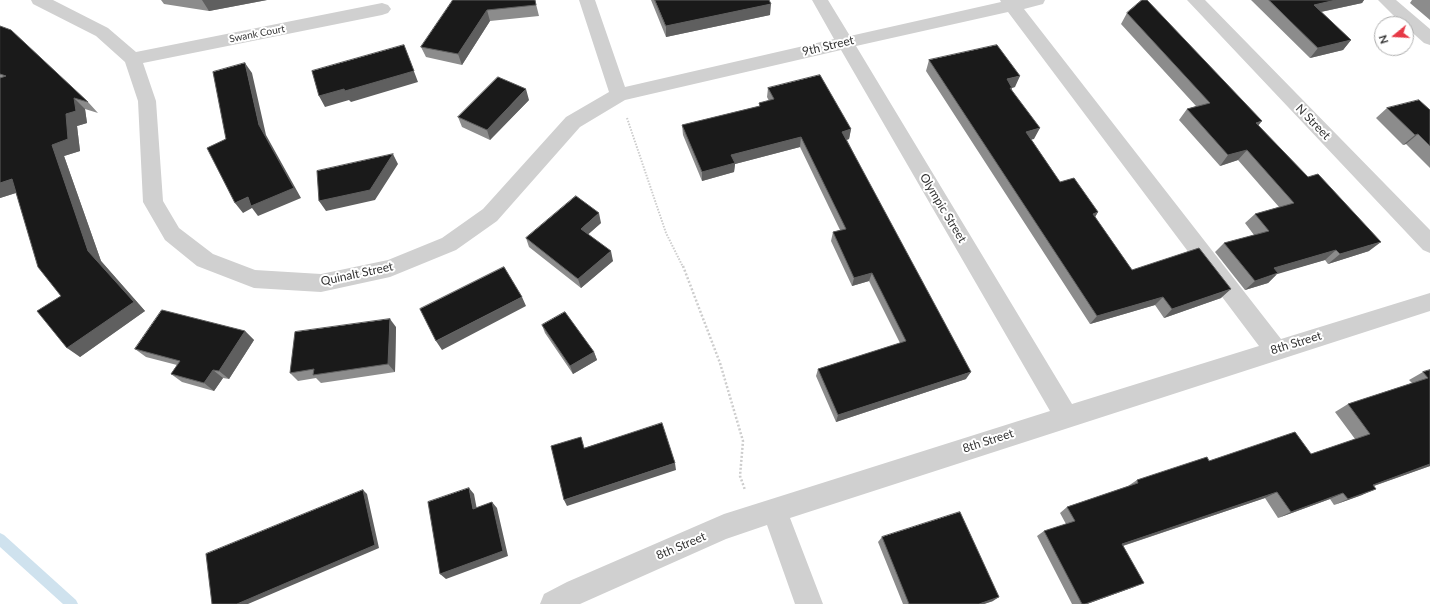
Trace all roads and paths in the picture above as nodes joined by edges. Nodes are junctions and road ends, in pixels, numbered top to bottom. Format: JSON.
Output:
{"nodes":[{"id":1,"x":39,"y":0,"type":"edge"},
{"id":2,"x":587,"y":0,"type":"edge"},
{"id":3,"x":820,"y":0,"type":"edge"},
{"id":4,"x":1037,"y":0,"type":"edge"},
{"id":5,"x":1195,"y":0,"type":"edge"},
{"id":6,"x":1386,"y":0,"type":"edge"},
{"id":7,"x":1010,"y":3,"type":"edge"},
{"id":8,"x":382,"y":10,"type":"dead end"},
{"id":9,"x":1430,"y":39,"type":"edge"},
{"id":10,"x":845,"y":42,"type":"junction"},
{"id":11,"x":133,"y":59,"type":"junction"},
{"id":12,"x":620,"y":95,"type":"junction"},
{"id":13,"x":1430,"y":244,"type":"edge"},
{"id":14,"x":1430,"y":302,"type":"edge"},
{"id":15,"x":1276,"y":350,"type":"junction"},
{"id":16,"x":1066,"y":416,"type":"junction"},
{"id":17,"x":765,"y":513,"type":"junction"},
{"id":18,"x":554,"y":604,"type":"edge"},
{"id":19,"x":809,"y":604,"type":"edge"}],
"edges":[{"from":1,"to":11,"type":"street"},
{"from":2,"to":12,"type":"street"},
{"from":3,"to":10,"type":"street","name":"Olympic Street"},
{"from":4,"to":7,"type":"street","name":"9th Street"},
{"from":5,"to":13,"type":"street","name":"N Street"},
{"from":6,"to":9,"type":"street"},
{"from":7,"to":10,"type":"street","name":"9th Street"},
{"from":7,"to":15,"type":"street"},
{"from":8,"to":11,"type":"street","name":"Swank Court"},
{"from":10,"to":12,"type":"street","name":"9th Street"},
{"from":10,"to":16,"type":"street","name":"Olympic Street"},
{"from":11,"to":12,"type":"street","name":"Quinalt Street"},
{"from":12,"to":17,"type":"path"},
{"from":14,"to":15,"type":"street","name":"8th Street"},
{"from":15,"to":16,"type":"street","name":"8th Street"},
{"from":16,"to":17,"type":"street","name":"8th Street"},
{"from":17,"to":18,"type":"street","name":"8th Street"},
{"from":17,"to":19,"type":"street"}]}
